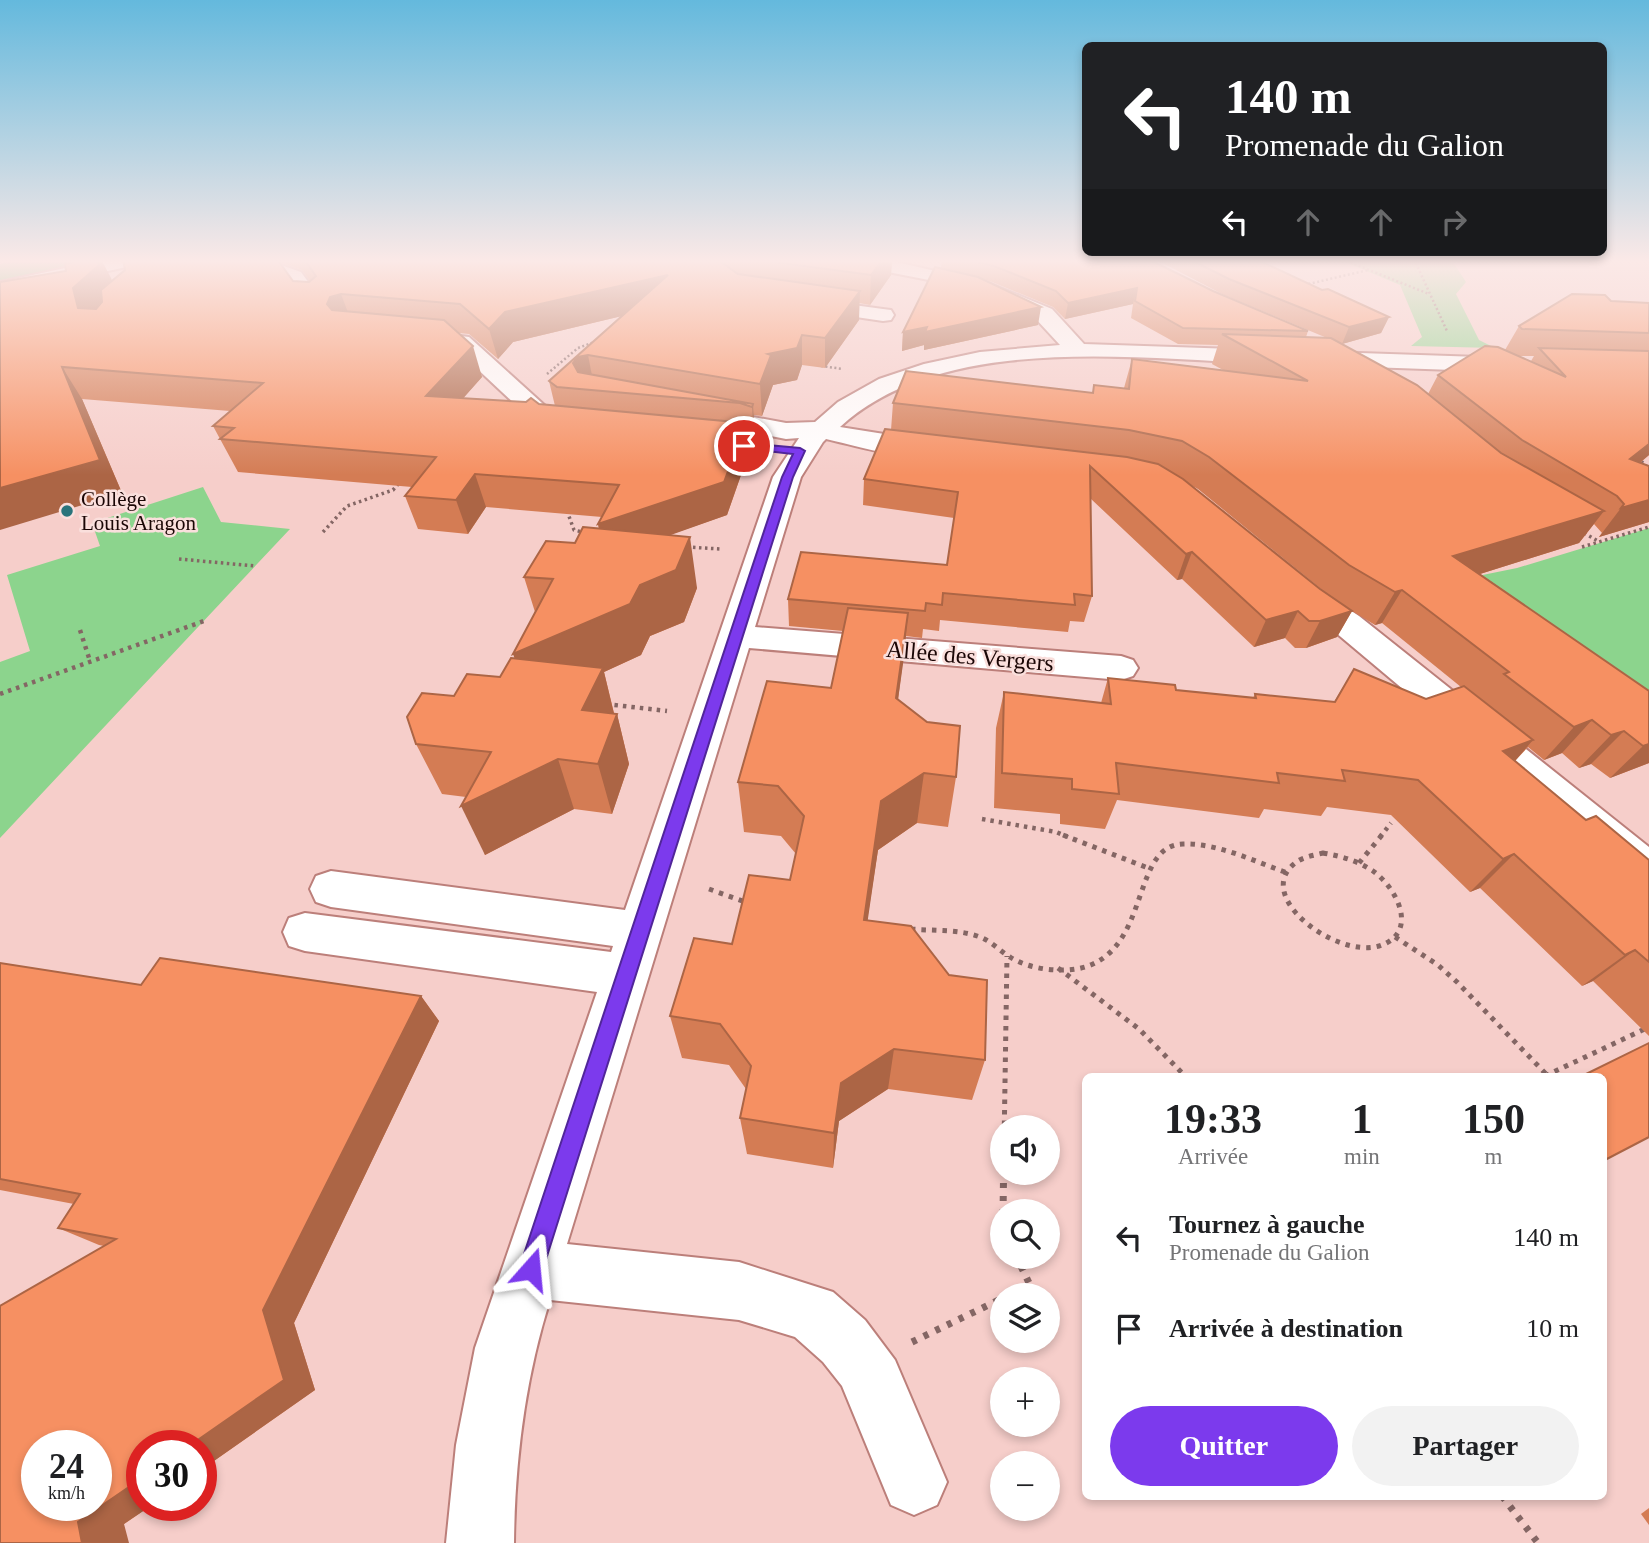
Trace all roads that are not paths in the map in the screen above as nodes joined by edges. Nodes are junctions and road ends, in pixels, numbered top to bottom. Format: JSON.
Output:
{"nodes":[{"id":1,"x":1060,"y":331,"type":"edge"},
{"id":2,"x":1300,"y":335,"type":"edge"},
{"id":3,"x":401,"y":337,"type":"edge"},
{"id":4,"x":1077,"y":350,"type":"junction"},
{"id":5,"x":1355,"y":360,"type":"junction"},
{"id":6,"x":1544,"y":367,"type":"edge"},
{"id":7,"x":1385,"y":386,"type":"edge"},
{"id":8,"x":676,"y":411,"type":"edge"},
{"id":9,"x":595,"y":433,"type":"edge"},
{"id":10,"x":809,"y":440,"type":"junction"},
{"id":11,"x":729,"y":445,"type":"edge"},
{"id":12,"x":955,"y":452,"type":"edge"},
{"id":13,"x":1278,"y":574,"type":"edge"},
{"id":14,"x":735,"y":636,"type":"junction"},
{"id":15,"x":1121,"y":668,"type":"dead end"},
{"id":16,"x":1649,"y":871,"type":"edge"},
{"id":17,"x":331,"y":889,"type":"dead end"},
{"id":18,"x":305,"y":932,"type":"dead end"},
{"id":19,"x":641,"y":932,"type":"junction"},
{"id":20,"x":627,"y":975,"type":"junction"},
{"id":21,"x":531,"y":1269,"type":"junction"},
{"id":22,"x":914,"y":1482,"type":"dead end"},
{"id":23,"x":480,"y":1543,"type":"edge"}],
"edges":[{"from":1,"to":4,"type":"street"},
{"from":2,"to":5,"type":"street"},
{"from":3,"to":9,"type":"street"},
{"from":4,"to":5,"type":"street"},
{"from":4,"to":10,"type":"street"},
{"from":5,"to":6,"type":"street"},
{"from":5,"to":7,"type":"street"},
{"from":8,"to":10,"type":"street"},
{"from":10,"to":11,"type":"street"},
{"from":10,"to":12,"type":"street"},
{"from":10,"to":14,"type":"street"},
{"from":13,"to":16,"type":"street"},
{"from":14,"to":15,"type":"street","name":"Allée des Vergers"},
{"from":14,"to":19,"type":"street"},
{"from":17,"to":19,"type":"street"},
{"from":18,"to":20,"type":"street"},
{"from":19,"to":20,"type":"street"},
{"from":20,"to":21,"type":"street"},
{"from":21,"to":22,"type":"street"},
{"from":21,"to":23,"type":"street"}]}
